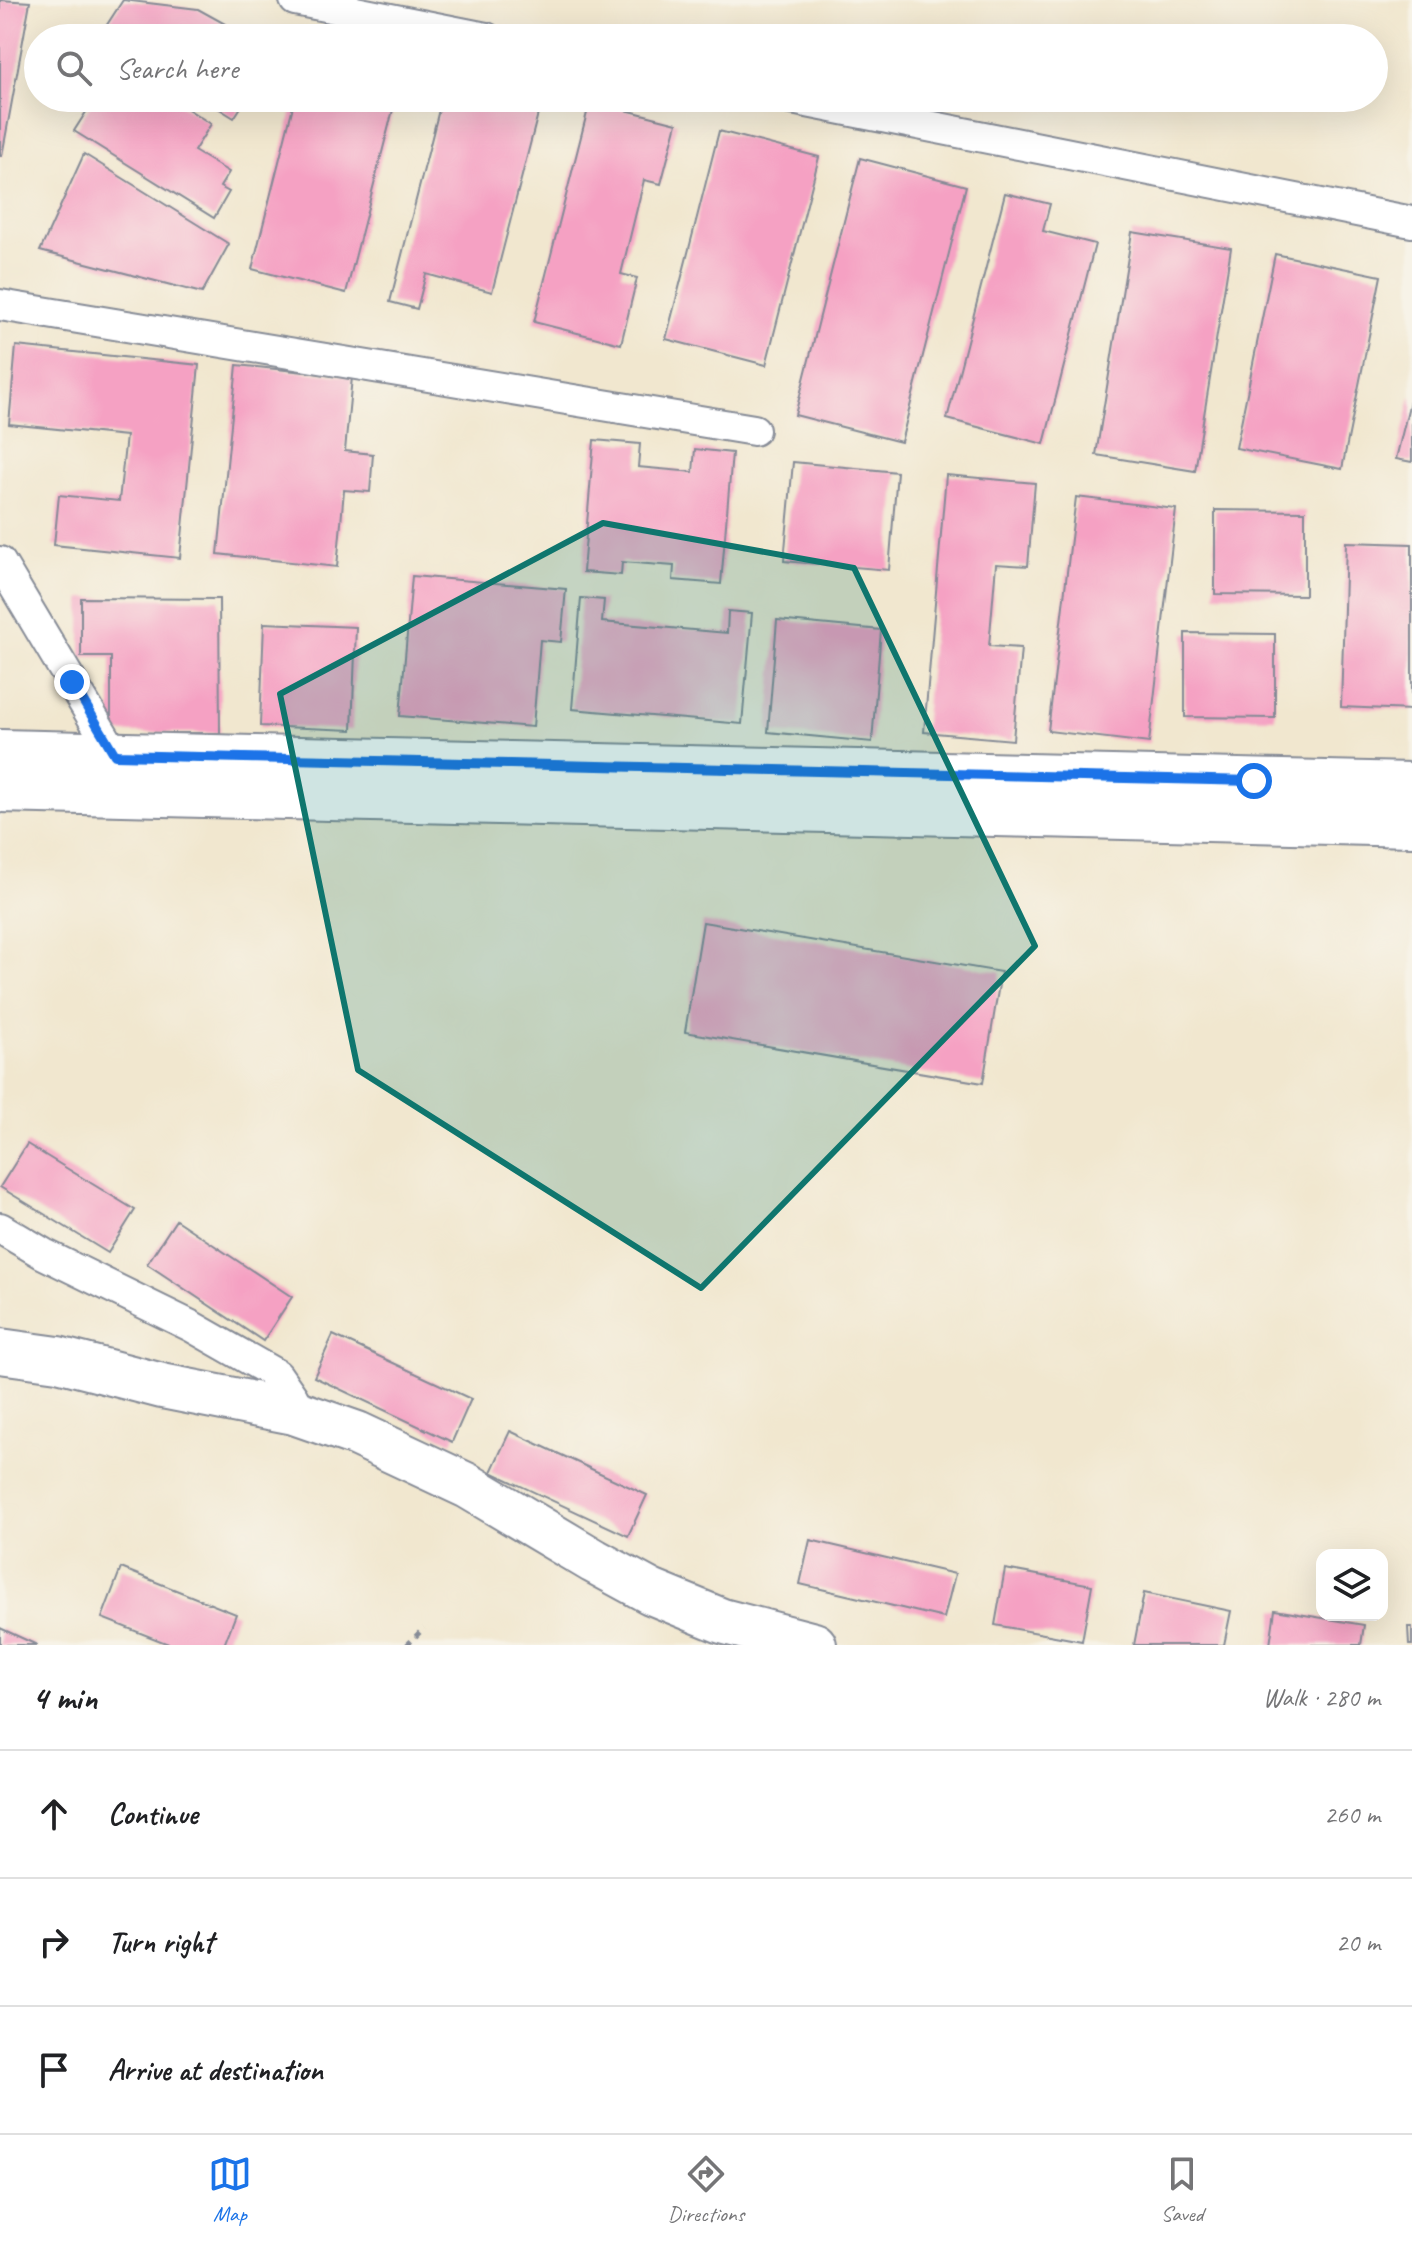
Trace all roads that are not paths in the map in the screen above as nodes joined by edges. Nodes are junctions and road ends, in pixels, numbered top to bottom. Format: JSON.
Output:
{"nodes":[{"id":1,"x":295,"y":0,"type":"edge"},
{"id":2,"x":416,"y":24,"type":"edge"},
{"id":3,"x":858,"y":112,"type":"edge"},
{"id":4,"x":1412,"y":222,"type":"edge"},
{"id":5,"x":0,"y":305,"type":"edge"},
{"id":6,"x":754,"y":430,"type":"dead end"},
{"id":7,"x":0,"y":562,"type":"edge"},
{"id":8,"x":0,"y":752,"type":"edge"},
{"id":9,"x":118,"y":774,"type":"junction"},
{"id":10,"x":1412,"y":785,"type":"edge"},
{"id":11,"x":0,"y":790,"type":"edge"},
{"id":12,"x":1412,"y":824,"type":"edge"},
{"id":13,"x":0,"y":1228,"type":"edge"},
{"id":14,"x":0,"y":1351,"type":"edge"},
{"id":15,"x":294,"y":1412,"type":"junction"},
{"id":16,"x":719,"y":1633,"type":"edge"},
{"id":17,"x":814,"y":1645,"type":"edge"}],
"edges":[{"from":1,"to":2,"type":"street"},
{"from":3,"to":4,"type":"street"},
{"from":5,"to":6,"type":"street"},
{"from":7,"to":9,"type":"street"},
{"from":8,"to":9,"type":"street"},
{"from":9,"to":10,"type":"street"},
{"from":9,"to":11,"type":"street"},
{"from":9,"to":12,"type":"street"},
{"from":13,"to":15,"type":"street"},
{"from":14,"to":15,"type":"street"},
{"from":15,"to":16,"type":"street"},
{"from":16,"to":17,"type":"street"}]}
